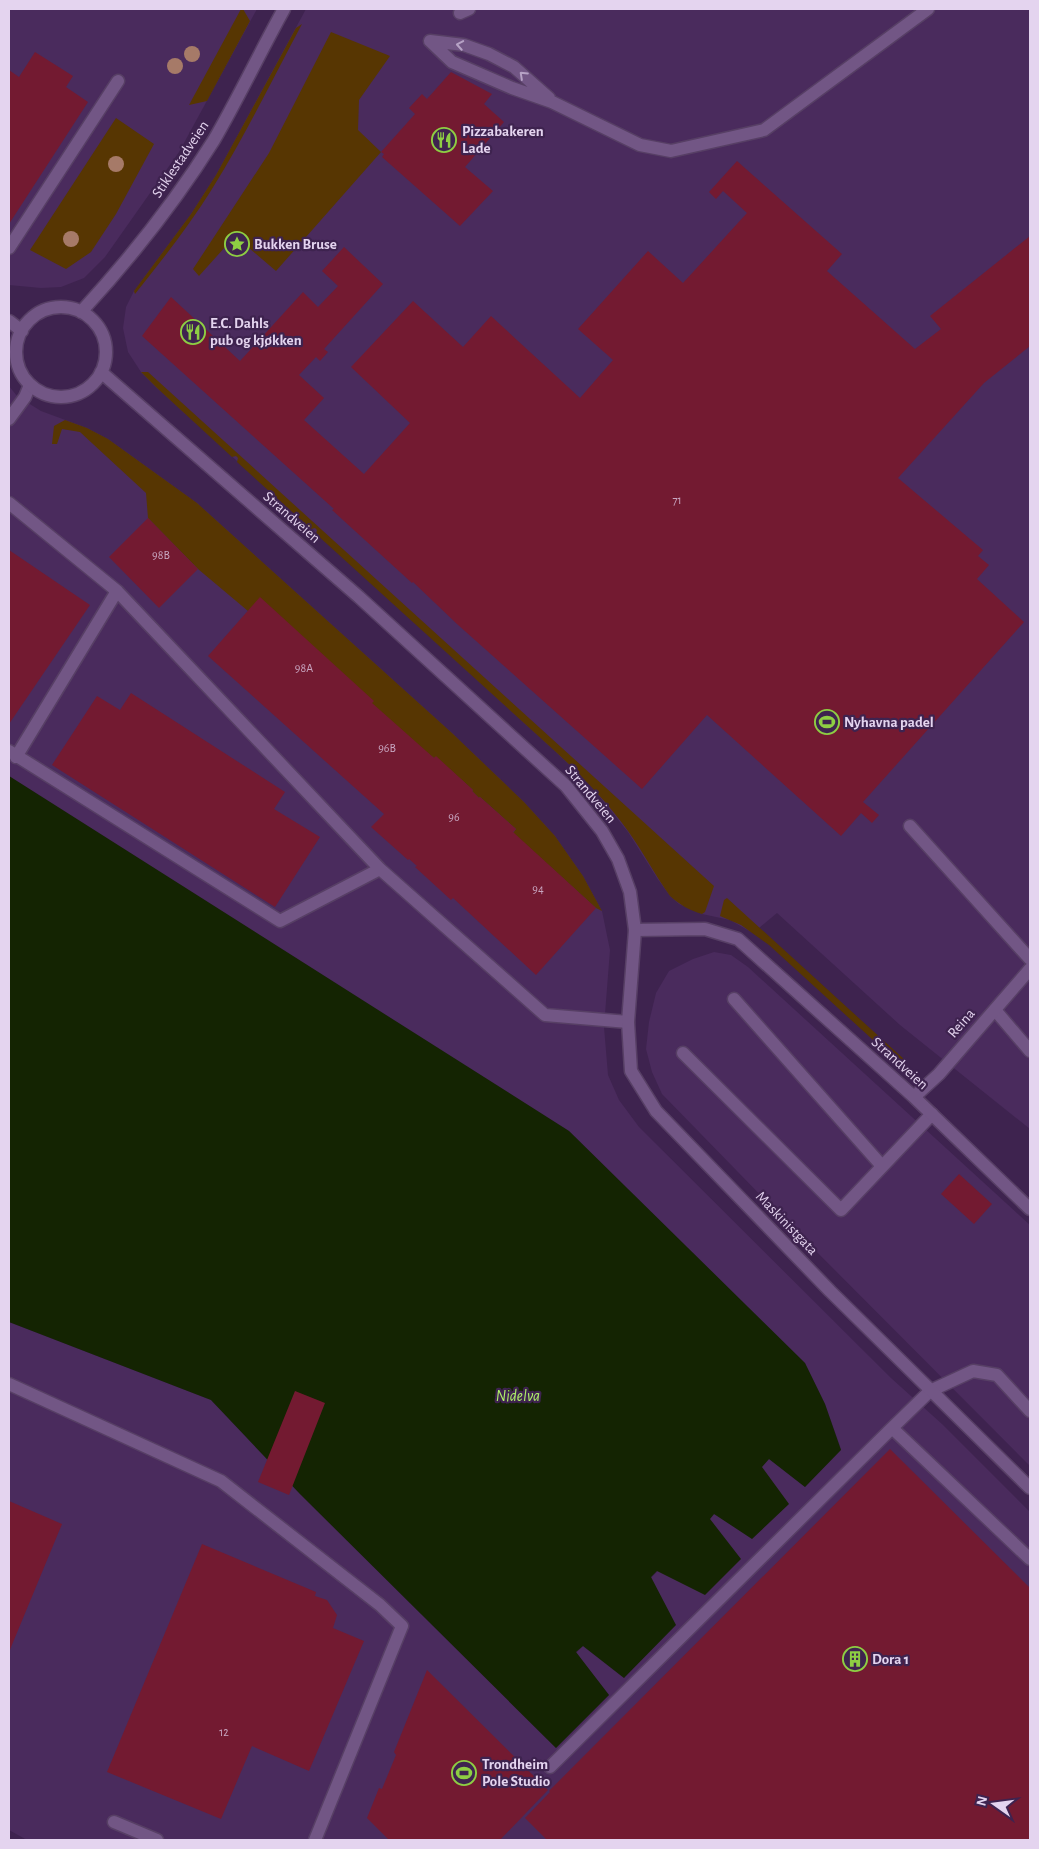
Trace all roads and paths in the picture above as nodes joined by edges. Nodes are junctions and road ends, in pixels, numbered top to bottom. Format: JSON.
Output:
{"nodes":[{"id":1,"x":928,"y":9,"type":"edge"},
{"id":2,"x":282,"y":10,"type":"edge"},
{"id":3,"x":118,"y":81,"type":"dead end"},
{"id":4,"x":552,"y":102,"type":"junction"},
{"id":5,"x":9,"y":248,"type":"edge"},
{"id":6,"x":81,"y":312,"type":"junction"},
{"id":7,"x":9,"y":322,"type":"edge"},
{"id":8,"x":22,"y":331,"type":"junction"},
{"id":9,"x":101,"y":372,"type":"junction"},
{"id":10,"x":30,"y":385,"type":"junction"},
{"id":11,"x":9,"y":419,"type":"edge"},
{"id":12,"x":9,"y":503,"type":"edge"},
{"id":13,"x":118,"y":591,"type":"junction"},
{"id":14,"x":13,"y":754,"type":"edge"},
{"id":15,"x":910,"y":826,"type":"dead end"},
{"id":16,"x":380,"y":869,"type":"junction"},
{"id":17,"x":635,"y":930,"type":"junction"},
{"id":18,"x":1030,"y":959,"type":"edge"},
{"id":19,"x":1030,"y":969,"type":"edge"},
{"id":20,"x":734,"y":999,"type":"dead end"},
{"id":21,"x":994,"y":1010,"type":"junction"},
{"id":22,"x":628,"y":1022,"type":"junction"},
{"id":23,"x":1030,"y":1051,"type":"edge"},
{"id":24,"x":683,"y":1053,"type":"dead end"},
{"id":25,"x":914,"y":1098,"type":"junction"},
{"id":26,"x":932,"y":1114,"type":"junction"},
{"id":27,"x":882,"y":1166,"type":"junction"},
{"id":28,"x":1030,"y":1209,"type":"edge"},
{"id":29,"x":9,"y":1384,"type":"edge"},
{"id":30,"x":930,"y":1391,"type":"junction"},
{"id":31,"x":1030,"y":1411,"type":"edge"},
{"id":32,"x":892,"y":1428,"type":"junction"},
{"id":33,"x":1030,"y":1488,"type":"edge"},
{"id":34,"x":1030,"y":1559,"type":"edge"},
{"id":35,"x":550,"y":1767,"type":"dead end"},
{"id":36,"x":114,"y":1822,"type":"dead end"},
{"id":37,"x":157,"y":1840,"type":"edge"},
{"id":38,"x":315,"y":1840,"type":"edge"}],
"edges":[{"from":1,"to":4,"type":"main road"},
{"from":2,"to":6,"type":"main road","name":"Stiklestadveien"},
{"from":3,"to":5,"type":"main road"},
{"from":4,"to":4,"type":"main road","one_way":true},
{"from":6,"to":8,"type":"main road"},
{"from":6,"to":9,"type":"main road"},
{"from":7,"to":8,"type":"main road"},
{"from":8,"to":10,"type":"main road"},
{"from":9,"to":10,"type":"main road"},
{"from":9,"to":17,"type":"main road","name":"Strandveien"},
{"from":10,"to":11,"type":"main road"},
{"from":12,"to":13,"type":"main road"},
{"from":13,"to":14,"type":"main road"},
{"from":13,"to":16,"type":"main road"},
{"from":14,"to":16,"type":"main road"},
{"from":15,"to":18,"type":"main road"},
{"from":16,"to":22,"type":"main road"},
{"from":17,"to":22,"type":"main road","name":"Maskinistgata"},
{"from":17,"to":25,"type":"main road","name":"Strandveien"},
{"from":19,"to":21,"type":"main road","name":"Reina"},
{"from":20,"to":27,"type":"main road"},
{"from":21,"to":23,"type":"main road"},
{"from":21,"to":25,"type":"main road","name":"Reina"},
{"from":22,"to":30,"type":"main road","name":"Maskinistgata"},
{"from":24,"to":27,"type":"main road"},
{"from":25,"to":26,"type":"main road","name":"Strandveien"},
{"from":26,"to":27,"type":"main road"},
{"from":26,"to":28,"type":"main road","name":"Strandveien"},
{"from":29,"to":38,"type":"main road"},
{"from":30,"to":31,"type":"main road"},
{"from":30,"to":32,"type":"main road"},
{"from":30,"to":33,"type":"main road","name":"Maskinistgata"},
{"from":32,"to":34,"type":"main road"},
{"from":32,"to":35,"type":"main road"},
{"from":36,"to":37,"type":"main road"}]}
